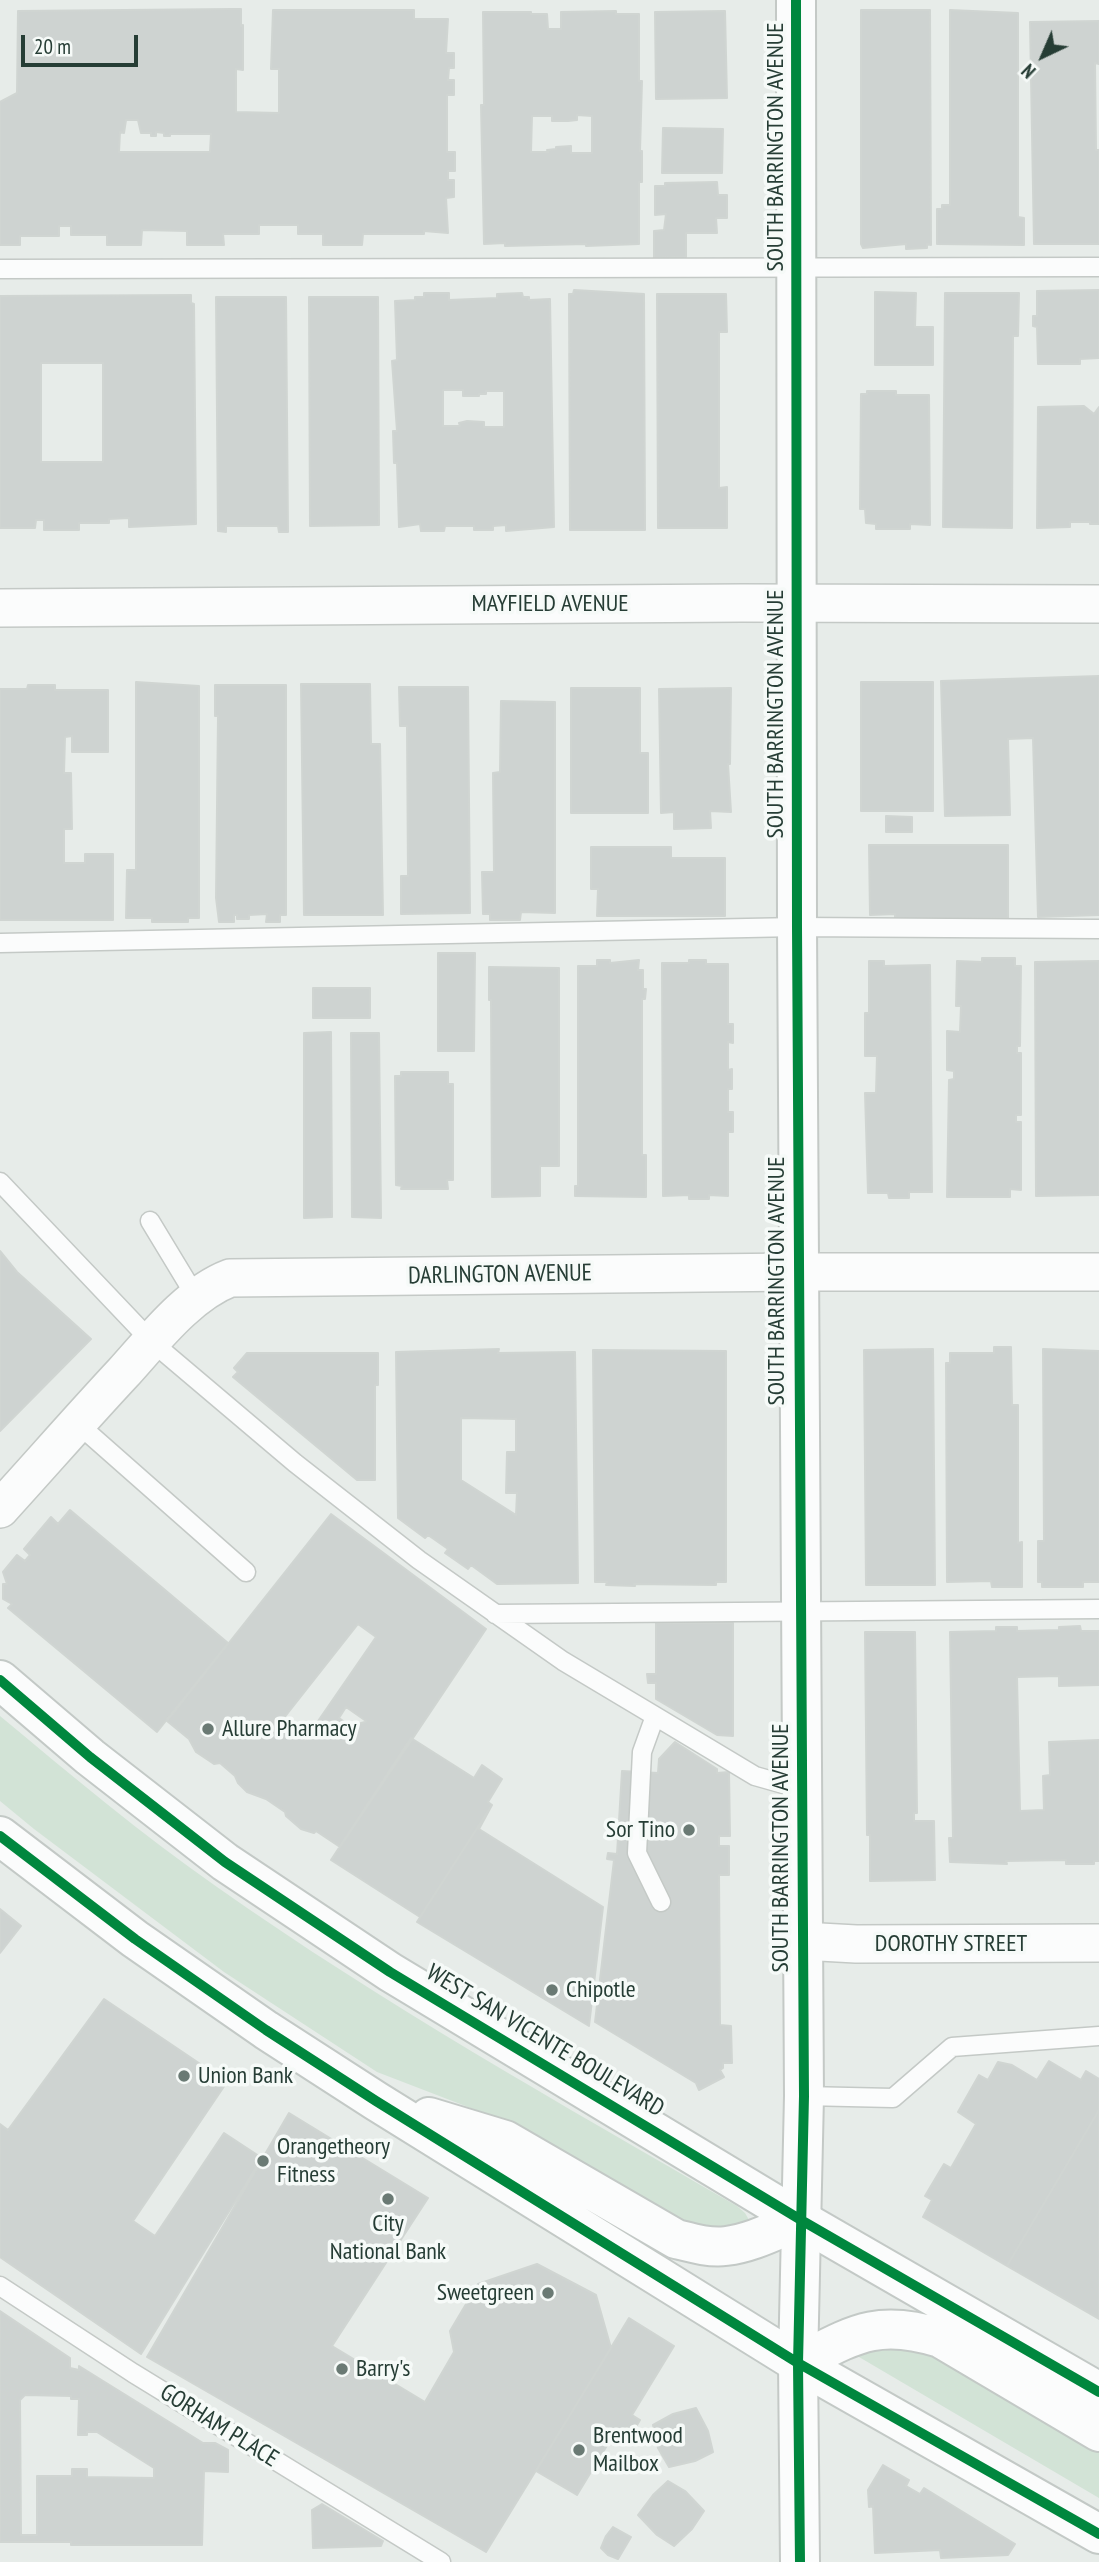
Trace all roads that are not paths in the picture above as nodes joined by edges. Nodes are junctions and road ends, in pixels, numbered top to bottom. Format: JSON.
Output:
{"nodes":[{"id":1,"x":796,"y":0,"type":"edge"},
{"id":2,"x":797,"y":267,"type":"junction"},
{"id":3,"x":1099,"y":267,"type":"edge"},
{"id":4,"x":0,"y":269,"type":"edge"},
{"id":5,"x":797,"y":603,"type":"junction"},
{"id":6,"x":1099,"y":604,"type":"edge"},
{"id":7,"x":0,"y":608,"type":"edge"},
{"id":8,"x":797,"y":927,"type":"junction"},
{"id":9,"x":1099,"y":929,"type":"edge"},
{"id":10,"x":0,"y":943,"type":"edge"},
{"id":11,"x":0,"y":1182,"type":"edge"},
{"id":12,"x":150,"y":1221,"type":"dead end"},
{"id":13,"x":798,"y":1272,"type":"junction"},
{"id":14,"x":1099,"y":1272,"type":"edge"},
{"id":15,"x":196,"y":1297,"type":"junction"},
{"id":16,"x":152,"y":1342,"type":"junction"},
{"id":17,"x":77,"y":1423,"type":"junction"},
{"id":18,"x":0,"y":1509,"type":"edge"},
{"id":19,"x":246,"y":1572,"type":"dead end"},
{"id":20,"x":1099,"y":1609,"type":"edge"},
{"id":21,"x":800,"y":1610,"type":"junction"},
{"id":22,"x":495,"y":1614,"type":"junction"},
{"id":23,"x":0,"y":1680,"type":"edge"},
{"id":24,"x":655,"y":1716,"type":"junction"},
{"id":25,"x":801,"y":1789,"type":"junction"},
{"id":26,"x":0,"y":1836,"type":"edge"},
{"id":27,"x":661,"y":1902,"type":"dead end"},
{"id":28,"x":802,"y":1941,"type":"junction"},
{"id":29,"x":1099,"y":1943,"type":"edge"},
{"id":30,"x":1099,"y":2036,"type":"edge"},
{"id":31,"x":804,"y":2096,"type":"junction"},
{"id":32,"x":376,"y":2101,"type":"junction"},
{"id":33,"x":801,"y":2220,"type":"junction"},
{"id":34,"x":0,"y":2286,"type":"edge"},
{"id":35,"x":798,"y":2363,"type":"junction"},
{"id":36,"x":1099,"y":2392,"type":"edge"},
{"id":37,"x":1099,"y":2432,"type":"edge"},
{"id":38,"x":1099,"y":2534,"type":"edge"},
{"id":39,"x":441,"y":2562,"type":"edge"},
{"id":40,"x":800,"y":2562,"type":"edge"}],
"edges":[{"from":1,"to":2,"type":"main road","name":"SOUTH BARRINGTON AVENUE"},
{"from":2,"to":3,"type":"lane"},
{"from":2,"to":4,"type":"lane"},
{"from":2,"to":5,"type":"main road","name":"SOUTH BARRINGTON AVENUE"},
{"from":5,"to":6,"type":"street","name":"MAYFIELD AVENUE"},
{"from":5,"to":7,"type":"street","name":"MAYFIELD AVENUE"},
{"from":5,"to":8,"type":"main road","name":"SOUTH BARRINGTON AVENUE"},
{"from":8,"to":9,"type":"lane"},
{"from":8,"to":10,"type":"lane"},
{"from":8,"to":13,"type":"main road","name":"SOUTH BARRINGTON AVENUE"},
{"from":11,"to":16,"type":"lane"},
{"from":12,"to":15,"type":"lane"},
{"from":13,"to":14,"type":"street","name":"DARLINGTON AVENUE"},
{"from":13,"to":15,"type":"street","name":"DARLINGTON AVENUE"},
{"from":13,"to":21,"type":"main road","name":"SOUTH BARRINGTON AVENUE"},
{"from":15,"to":16,"type":"street","name":"DARLINGTON AVENUE"},
{"from":16,"to":17,"type":"street","name":"DARLINGTON AVENUE"},
{"from":16,"to":22,"type":"lane"},
{"from":17,"to":18,"type":"street","name":"DARLINGTON AVENUE"},
{"from":17,"to":19,"type":"lane"},
{"from":20,"to":21,"type":"lane"},
{"from":21,"to":22,"type":"lane"},
{"from":21,"to":25,"type":"main road","name":"SOUTH BARRINGTON AVENUE"},
{"from":22,"to":24,"type":"lane"},
{"from":23,"to":33,"type":"main road","name":"WEST SAN VICENTE BOULEVARD"},
{"from":24,"to":25,"type":"lane"},
{"from":24,"to":27,"type":"lane"},
{"from":25,"to":28,"type":"main road","name":"SOUTH BARRINGTON AVENUE"},
{"from":26,"to":32,"type":"main road"},
{"from":28,"to":29,"type":"street","name":"DOROTHY STREET"},
{"from":28,"to":31,"type":"main road","name":"SOUTH BARRINGTON AVENUE"},
{"from":30,"to":31,"type":"lane"},
{"from":31,"to":33,"type":"main road","name":"SOUTH BARRINGTON AVENUE"},
{"from":32,"to":33,"type":"main road"},
{"from":32,"to":35,"type":"main road"},
{"from":33,"to":35,"type":"main road","name":"SOUTH BARRINGTON AVENUE"},
{"from":33,"to":36,"type":"main road","name":"WEST SAN VICENTE BOULEVARD"},
{"from":34,"to":39,"type":"lane","name":"GORHAM PLACE"},
{"from":35,"to":37,"type":"main road"},
{"from":35,"to":38,"type":"main road"},
{"from":35,"to":40,"type":"main road","name":"SOUTH BARRINGTON AVENUE"}]}
